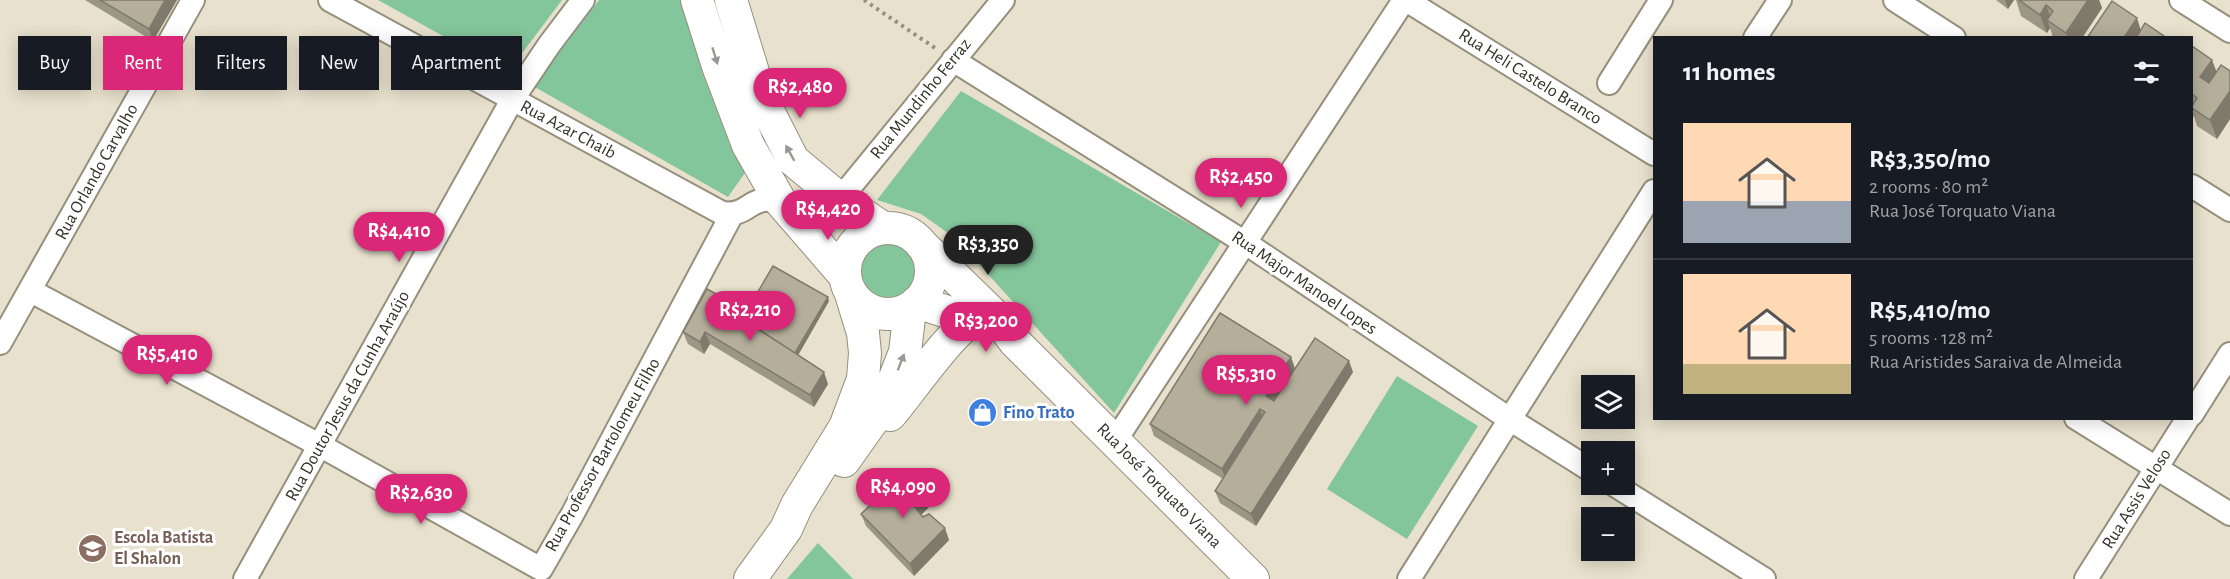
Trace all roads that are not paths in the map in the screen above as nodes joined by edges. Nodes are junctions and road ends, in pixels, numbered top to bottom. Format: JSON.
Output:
{"nodes":[{"id":1,"x":193,"y":0,"type":"edge"},
{"id":2,"x":330,"y":0,"type":"edge"},
{"id":3,"x":583,"y":0,"type":"edge"},
{"id":4,"x":697,"y":0,"type":"edge"},
{"id":5,"x":731,"y":0,"type":"edge"},
{"id":6,"x":1002,"y":0,"type":"edge"},
{"id":7,"x":1405,"y":0,"type":"edge"},
{"id":8,"x":1661,"y":0,"type":"edge"},
{"id":9,"x":1780,"y":0,"type":"edge"},
{"id":10,"x":1894,"y":0,"type":"edge"},
{"id":11,"x":2181,"y":0,"type":"edge"},
{"id":12,"x":2230,"y":31,"type":"edge"},
{"id":13,"x":1756,"y":36,"type":"edge"},
{"id":14,"x":1951,"y":36,"type":"edge"},
{"id":15,"x":953,"y":60,"type":"junction"},
{"id":16,"x":1610,"y":83,"type":"dead end"},
{"id":17,"x":512,"y":100,"type":"junction"},
{"id":18,"x":1653,"y":153,"type":"edge"},
{"id":19,"x":2193,"y":187,"type":"edge"},
{"id":20,"x":1653,"y":193,"type":"edge"},
{"id":21,"x":840,"y":199,"type":"junction"},
{"id":22,"x":780,"y":201,"type":"junction"},
{"id":23,"x":2230,"y":210,"type":"edge"},
{"id":24,"x":732,"y":214,"type":"junction"},
{"id":25,"x":883,"y":228,"type":"junction"},
{"id":26,"x":1244,"y":242,"type":"junction"},
{"id":27,"x":921,"y":244,"type":"junction"},
{"id":28,"x":848,"y":285,"type":"junction"},
{"id":29,"x":31,"y":291,"type":"junction"},
{"id":30,"x":913,"y":306,"type":"junction"},
{"id":31,"x":984,"y":323,"type":"junction"},
{"id":32,"x":1014,"y":342,"type":"junction"},
{"id":33,"x":0,"y":343,"type":"edge"},
{"id":34,"x":2230,"y":354,"type":"edge"},
{"id":35,"x":2193,"y":412,"type":"edge"},
{"id":36,"x":1511,"y":420,"type":"junction"},
{"id":37,"x":2079,"y":420,"type":"edge"},
{"id":38,"x":2187,"y":420,"type":"edge"},
{"id":39,"x":1114,"y":441,"type":"junction"},
{"id":40,"x":321,"y":446,"type":"junction"},
{"id":41,"x":843,"y":463,"type":"junction"},
{"id":42,"x":1581,"y":464,"type":"edge"},
{"id":43,"x":2156,"y":469,"type":"junction"},
{"id":44,"x":1630,"y":495,"type":"edge"},
{"id":45,"x":2230,"y":514,"type":"edge"},
{"id":46,"x":786,"y":530,"type":"junction"},
{"id":47,"x":1758,"y":578,"type":"edge"},
{"id":48,"x":245,"y":579,"type":"edge"},
{"id":49,"x":750,"y":579,"type":"edge"},
{"id":50,"x":1253,"y":579,"type":"edge"},
{"id":51,"x":1409,"y":579,"type":"edge"},
{"id":52,"x":2086,"y":579,"type":"edge"}],
"edges":[{"from":1,"to":29,"type":"street","name":"Rua Orlando Carvalho"},
{"from":2,"to":17,"type":"street","name":"Rua Azar Chaib"},
{"from":3,"to":17,"type":"street","name":"Rua Doutor Jesus da Cunha Araújo"},
{"from":4,"to":22,"type":"main road","one_way":true},
{"from":21,"to":5,"type":"main road","one_way":true},
{"from":6,"to":15,"type":"street","name":"Rua Mundinho Ferraz"},
{"from":7,"to":18,"type":"street","name":"Rua Heli Castelo Branco"},
{"from":7,"to":26,"type":"street"},
{"from":8,"to":16,"type":"street"},
{"from":9,"to":13,"type":"street"},
{"from":10,"to":14,"type":"street"},
{"from":11,"to":12,"type":"street"},
{"from":15,"to":21,"type":"street","name":"Rua Mundinho Ferraz"},
{"from":15,"to":26,"type":"street","name":"Rua Major Manoel Lopes"},
{"from":17,"to":24,"type":"street","name":"Rua Azar Chaib"},
{"from":17,"to":40,"type":"street","name":"Rua Doutor Jesus da Cunha Araújo"},
{"from":19,"to":23,"type":"street"},
{"from":20,"to":36,"type":"street"},
{"from":21,"to":25,"type":"main road"},
{"from":22,"to":24,"type":"street"},
{"from":22,"to":28,"type":"main road"},
{"from":24,"to":40,"type":"street","name":"Rua Professor Bartolomeu Filho"},
{"from":25,"to":27,"type":"main road"},
{"from":25,"to":28,"type":"main road"},
{"from":26,"to":36,"type":"street","name":"Rua Major Manoel Lopes"},
{"from":26,"to":39,"type":"street"},
{"from":27,"to":30,"type":"main road"},
{"from":27,"to":32,"type":"main road","name":"Rua José Torquato Viana"},
{"from":28,"to":30,"type":"main road"},
{"from":28,"to":46,"type":"main road"},
{"from":29,"to":33,"type":"street","name":"Rua Orlando Carvalho"},
{"from":29,"to":40,"type":"street"},
{"from":30,"to":31,"type":"main road","name":"Rua José Torquato Viana"},
{"from":41,"to":30,"type":"main road","one_way":true},
{"from":31,"to":32,"type":"main road","name":"Rua José Torquato Viana"},
{"from":31,"to":41,"type":"main road"},
{"from":32,"to":39,"type":"main road","name":"Rua José Torquato Viana"},
{"from":34,"to":35,"type":"street"},
{"from":36,"to":42,"type":"street","name":"Rua Major Manoel Lopes"},
{"from":36,"to":51,"type":"street"},
{"from":37,"to":43,"type":"street"},
{"from":38,"to":43,"type":"street","name":"Rua Assis Veloso"},
{"from":39,"to":50,"type":"main road","name":"Rua José Torquato Viana"},
{"from":40,"to":48,"type":"street","name":"Rua Doutor Jesus da Cunha Araújo"},
{"from":41,"to":46,"type":"main road"},
{"from":43,"to":45,"type":"street"},
{"from":43,"to":52,"type":"street","name":"Rua Assis Veloso"},
{"from":44,"to":47,"type":"street"},
{"from":46,"to":49,"type":"main road"}]}
